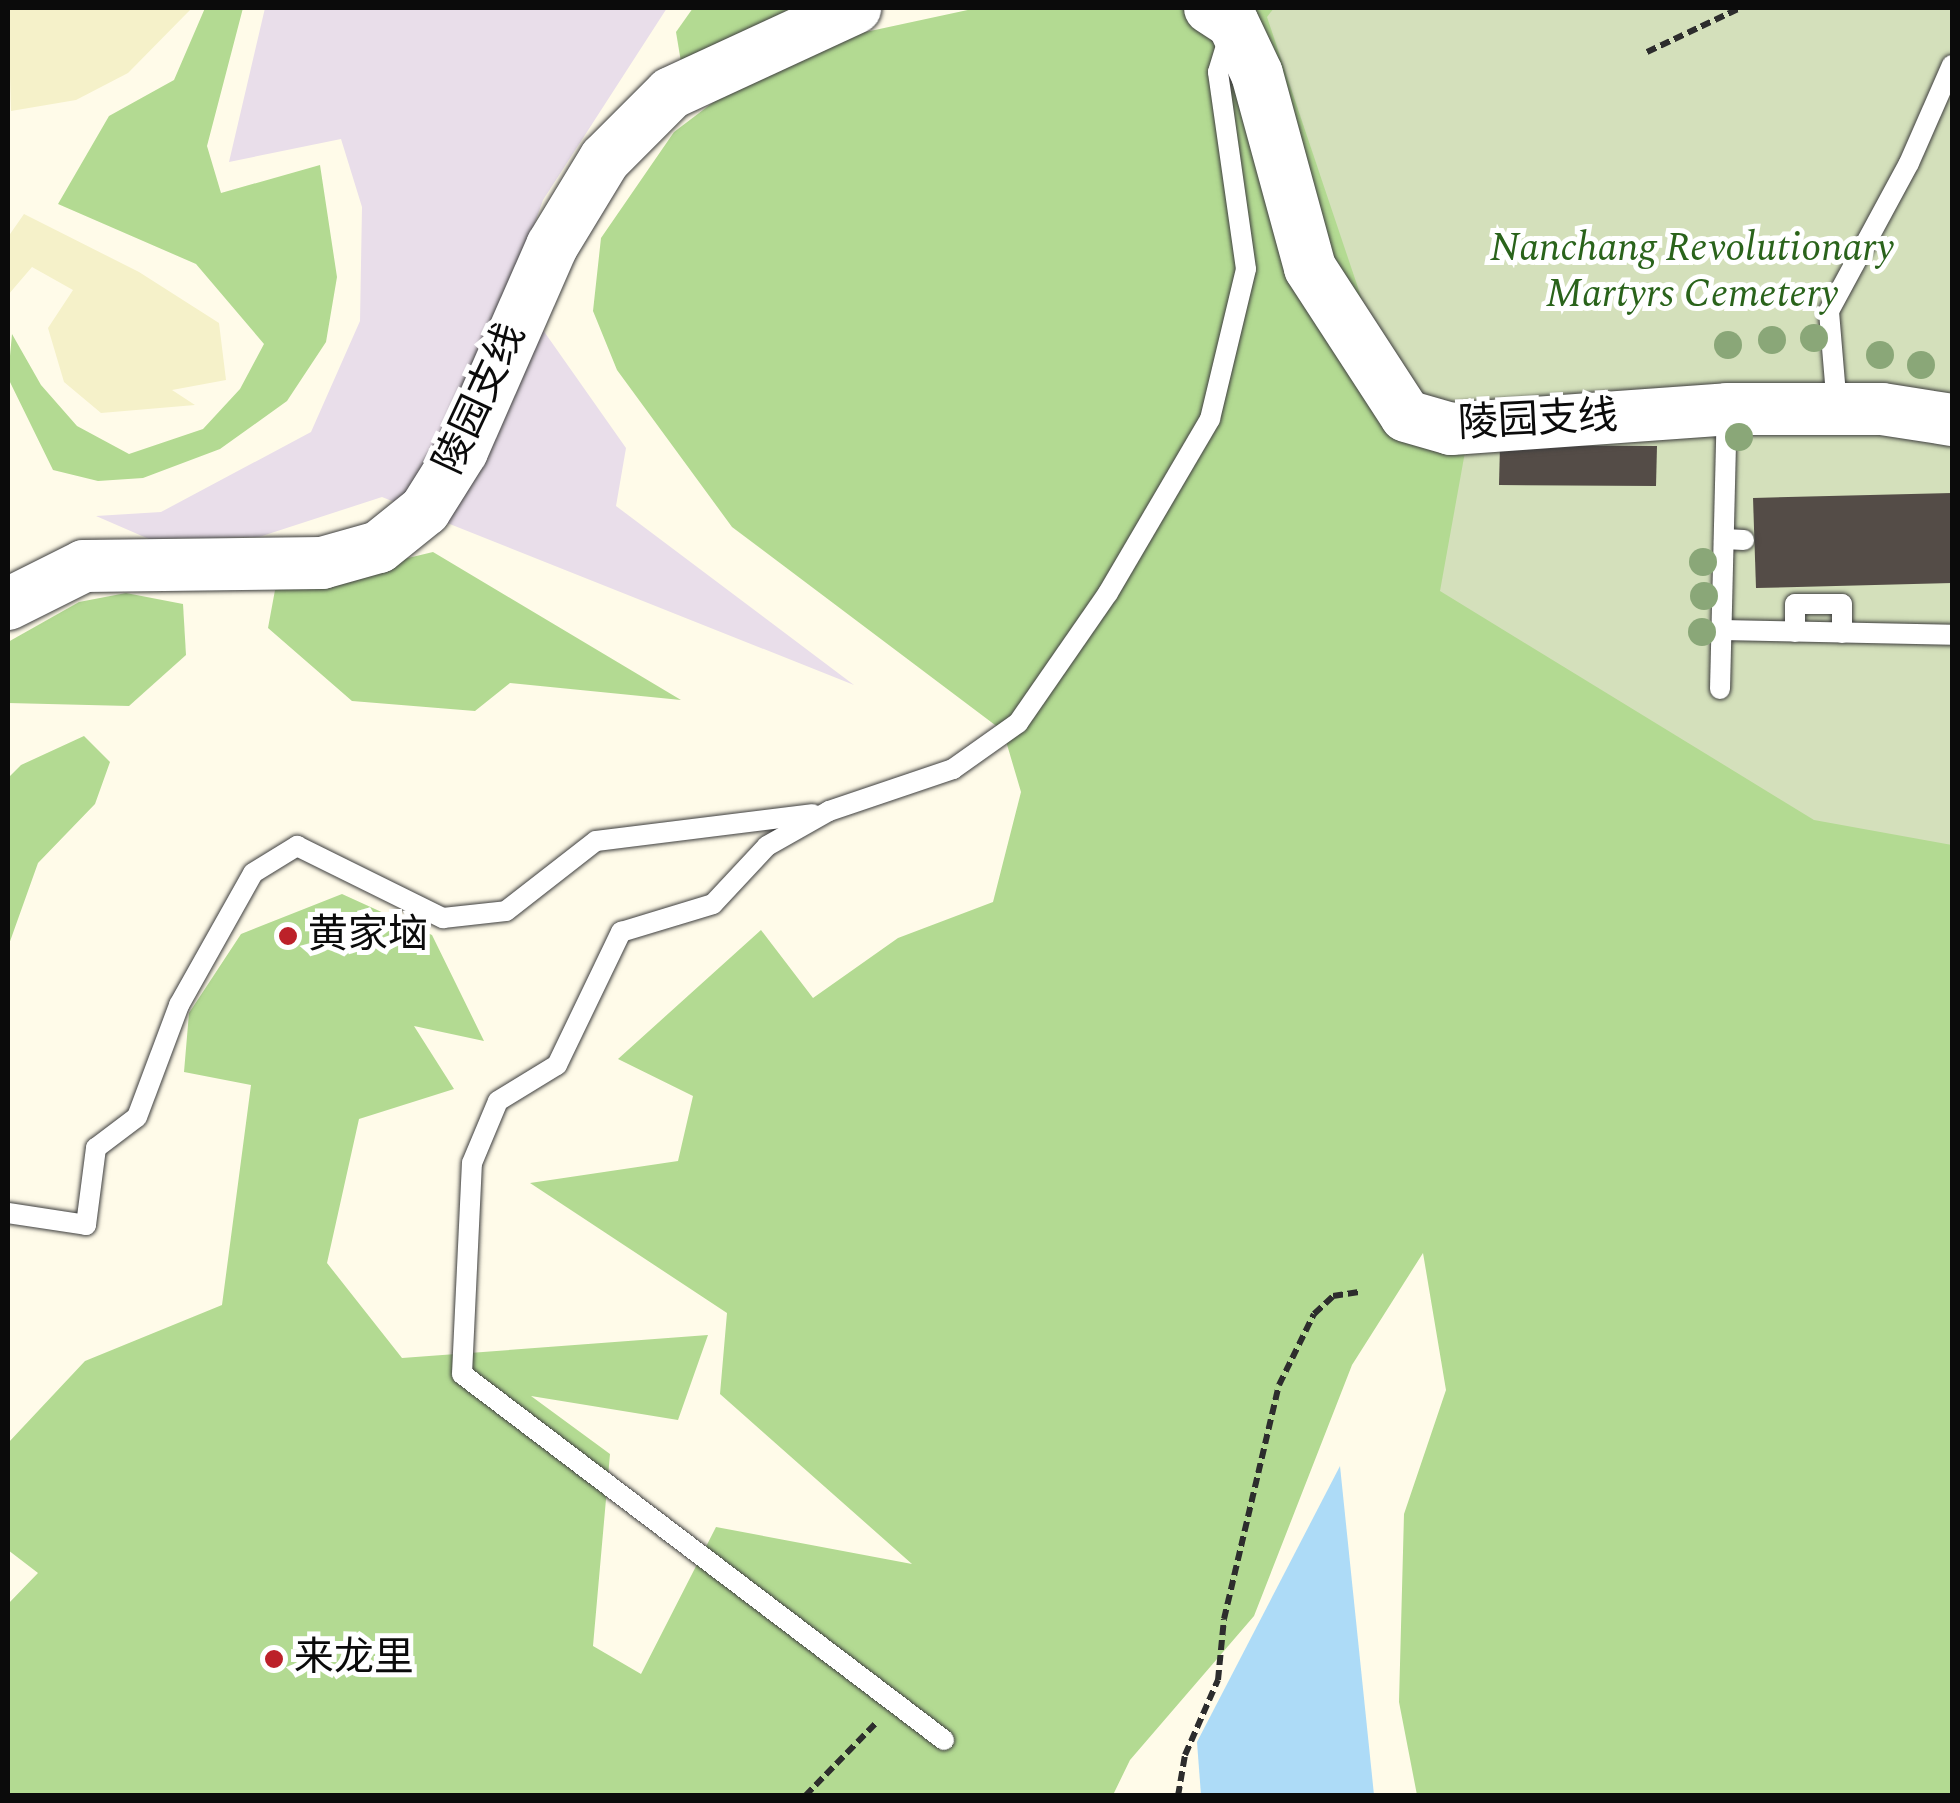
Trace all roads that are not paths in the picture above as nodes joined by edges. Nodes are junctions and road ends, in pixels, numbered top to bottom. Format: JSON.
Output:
{"nodes":[{"id":1,"x":856,"y":8,"type":"edge"},
{"id":2,"x":1229,"y":13,"type":"edge"},
{"id":3,"x":1952,"y":64,"type":"edge"},
{"id":4,"x":1727,"y":408,"type":"junction"},
{"id":5,"x":1837,"y":408,"type":"junction"},
{"id":6,"x":1952,"y":420,"type":"edge"},
{"id":7,"x":8,"y":604,"type":"edge"},
{"id":8,"x":1722,"y":630,"type":"junction"},
{"id":9,"x":1952,"y":635,"type":"edge"},
{"id":10,"x":1720,"y":690,"type":"dead end"},
{"id":11,"x":828,"y":811,"type":"junction"},
{"id":12,"x":8,"y":1214,"type":"edge"},
{"id":13,"x":944,"y":1740,"type":"dead end"}],
"edges":[{"from":1,"to":7,"type":"street","name":"陵园支线"},
{"from":2,"to":4,"type":"street","name":"陵园支线"},
{"from":2,"to":11,"type":"lane"},
{"from":3,"to":5,"type":"lane"},
{"from":4,"to":5,"type":"street","name":"陵园支线"},
{"from":4,"to":8,"type":"lane"},
{"from":5,"to":6,"type":"street","name":"陵园支线"},
{"from":8,"to":9,"type":"lane"},
{"from":8,"to":10,"type":"lane"},
{"from":11,"to":12,"type":"lane"},
{"from":11,"to":13,"type":"lane"}]}
